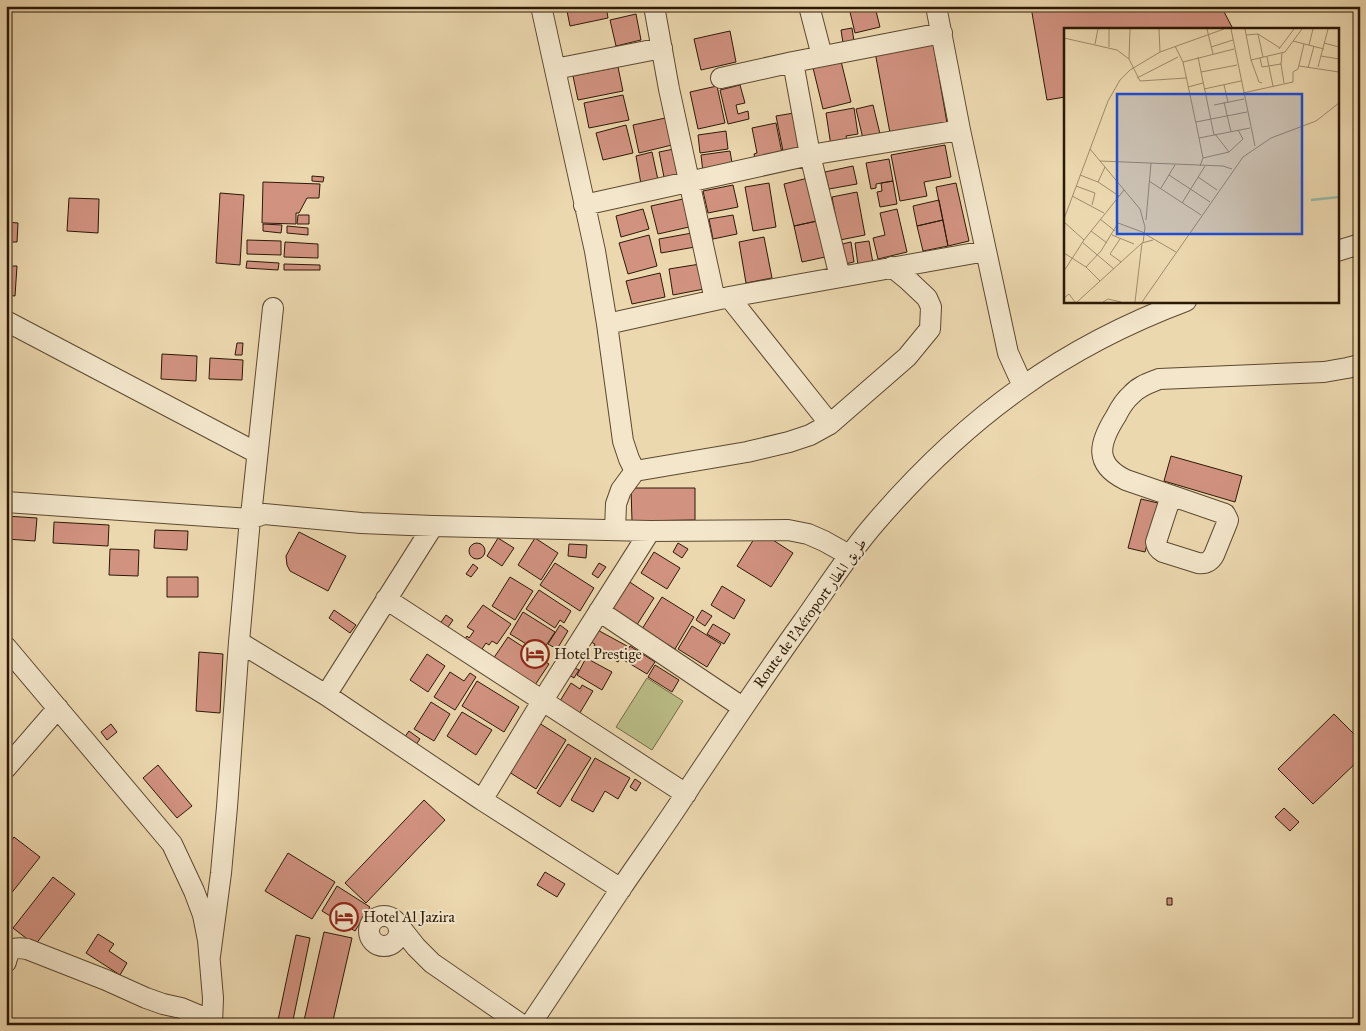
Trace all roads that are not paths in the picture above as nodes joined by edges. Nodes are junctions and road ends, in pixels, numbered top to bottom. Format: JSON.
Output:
{"nodes":[{"id":1,"x":541,"y":6,"type":"edge"},
{"id":2,"x":654,"y":6,"type":"edge"},
{"id":3,"x":809,"y":6,"type":"edge"},
{"id":4,"x":936,"y":6,"type":"edge"},
{"id":5,"x":942,"y":33,"type":"junction"},
{"id":6,"x":662,"y":48,"type":"junction"},
{"id":7,"x":822,"y":56,"type":"junction"},
{"id":8,"x":793,"y":62,"type":"junction"},
{"id":9,"x":555,"y":69,"type":"junction"},
{"id":10,"x":721,"y":78,"type":"dead end"},
{"id":11,"x":960,"y":130,"type":"junction"},
{"id":12,"x":810,"y":155,"type":"junction"},
{"id":13,"x":688,"y":181,"type":"junction"},
{"id":14,"x":584,"y":205,"type":"junction"},
{"id":15,"x":1360,"y":244,"type":"edge"},
{"id":16,"x":986,"y":251,"type":"junction"},
{"id":17,"x":1338,"y":251,"type":"edge"},
{"id":18,"x":892,"y":267,"type":"junction"},
{"id":19,"x":840,"y":276,"type":"junction"},
{"id":20,"x":722,"y":299,"type":"junction"},
{"id":21,"x":1184,"y":302,"type":"edge"},
{"id":22,"x":273,"y":308,"type":"dead end"},
{"id":23,"x":6,"y":321,"type":"edge"},
{"id":24,"x":607,"y":324,"type":"junction"},
{"id":25,"x":1360,"y":365,"type":"edge"},
{"id":26,"x":1023,"y":386,"type":"junction"},
{"id":27,"x":830,"y":424,"type":"junction"},
{"id":28,"x":257,"y":453,"type":"junction"},
{"id":29,"x":635,"y":471,"type":"junction"},
{"id":30,"x":1171,"y":496,"type":"dead end"},
{"id":31,"x":6,"y":502,"type":"edge"},
{"id":32,"x":251,"y":512,"type":"junction"},
{"id":33,"x":434,"y":526,"type":"junction"},
{"id":34,"x":615,"y":530,"type":"junction"},
{"id":35,"x":650,"y":531,"type":"junction"},
{"id":36,"x":849,"y":555,"type":"junction"},
{"id":37,"x":386,"y":599,"type":"junction"},
{"id":38,"x":599,"y":612,"type":"junction"},
{"id":39,"x":239,"y":642,"type":"junction"},
{"id":40,"x":6,"y":647,"type":"edge"},
{"id":41,"x":326,"y":694,"type":"junction"},
{"id":42,"x":543,"y":700,"type":"junction"},
{"id":43,"x":742,"y":707,"type":"junction"},
{"id":44,"x":58,"y":708,"type":"junction"},
{"id":45,"x":11,"y":755,"type":"edge"},
{"id":46,"x":686,"y":794,"type":"junction"},
{"id":47,"x":482,"y":800,"type":"junction"},
{"id":48,"x":620,"y":889,"type":"junction"},
{"id":49,"x":210,"y":956,"type":"junction"},
{"id":50,"x":6,"y":962,"type":"edge"},
{"id":51,"x":432,"y":964,"type":"junction"},
{"id":52,"x":212,"y":1023,"type":"edge"},
{"id":53,"x":522,"y":1025,"type":"edge"},
{"id":54,"x":530,"y":1025,"type":"edge"}],
"edges":[{"from":1,"to":9,"type":"street"},
{"from":2,"to":6,"type":"street"},
{"from":3,"to":7,"type":"street"},
{"from":4,"to":5,"type":"street"},
{"from":5,"to":7,"type":"street"},
{"from":5,"to":11,"type":"street"},
{"from":6,"to":9,"type":"street"},
{"from":6,"to":13,"type":"street"},
{"from":7,"to":8,"type":"street"},
{"from":8,"to":10,"type":"street"},
{"from":8,"to":12,"type":"street"},
{"from":9,"to":14,"type":"street"},
{"from":11,"to":12,"type":"street"},
{"from":11,"to":16,"type":"street"},
{"from":12,"to":13,"type":"street"},
{"from":12,"to":19,"type":"street"},
{"from":13,"to":14,"type":"street"},
{"from":13,"to":20,"type":"street"},
{"from":14,"to":24,"type":"street"},
{"from":15,"to":17,"type":"street"},
{"from":16,"to":18,"type":"street"},
{"from":16,"to":26,"type":"street"},
{"from":18,"to":19,"type":"street"},
{"from":18,"to":27,"type":"street"},
{"from":19,"to":20,"type":"street"},
{"from":20,"to":24,"type":"street"},
{"from":20,"to":27,"type":"street"},
{"from":21,"to":26,"type":"street","name":"Route de l'Aéroport طريق المطار"},
{"from":22,"to":28,"type":"street"},
{"from":23,"to":28,"type":"street"},
{"from":24,"to":29,"type":"street"},
{"from":25,"to":30,"type":"street"},
{"from":26,"to":36,"type":"street","name":"Route de l'Aéroport طريق المطار"},
{"from":27,"to":29,"type":"street"},
{"from":28,"to":32,"type":"street"},
{"from":29,"to":34,"type":"street"},
{"from":31,"to":32,"type":"street"},
{"from":32,"to":33,"type":"street"},
{"from":32,"to":39,"type":"street"},
{"from":33,"to":34,"type":"street"},
{"from":33,"to":37,"type":"street"},
{"from":34,"to":35,"type":"street"},
{"from":35,"to":36,"type":"street"},
{"from":35,"to":38,"type":"street"},
{"from":36,"to":43,"type":"street","name":"Route de l'Aéroport طريق المطار"},
{"from":37,"to":41,"type":"street"},
{"from":37,"to":42,"type":"street"},
{"from":38,"to":42,"type":"street"},
{"from":38,"to":43,"type":"street"},
{"from":39,"to":41,"type":"street"},
{"from":39,"to":49,"type":"street"},
{"from":40,"to":44,"type":"street"},
{"from":41,"to":47,"type":"street"},
{"from":42,"to":46,"type":"street"},
{"from":42,"to":47,"type":"street"},
{"from":43,"to":46,"type":"street","name":"Route de l'Aéroport طريق المطار"},
{"from":44,"to":45,"type":"street"},
{"from":44,"to":49,"type":"street"},
{"from":46,"to":48,"type":"street","name":"Route de l'Aéroport طريق المطار"},
{"from":47,"to":48,"type":"street"},
{"from":48,"to":54,"type":"street","name":"Route de l'Aéroport طريق المطار"},
{"from":49,"to":52,"type":"street"},
{"from":50,"to":52,"type":"street"},
{"from":51,"to":51,"type":"street"},
{"from":51,"to":53,"type":"street"}]}
